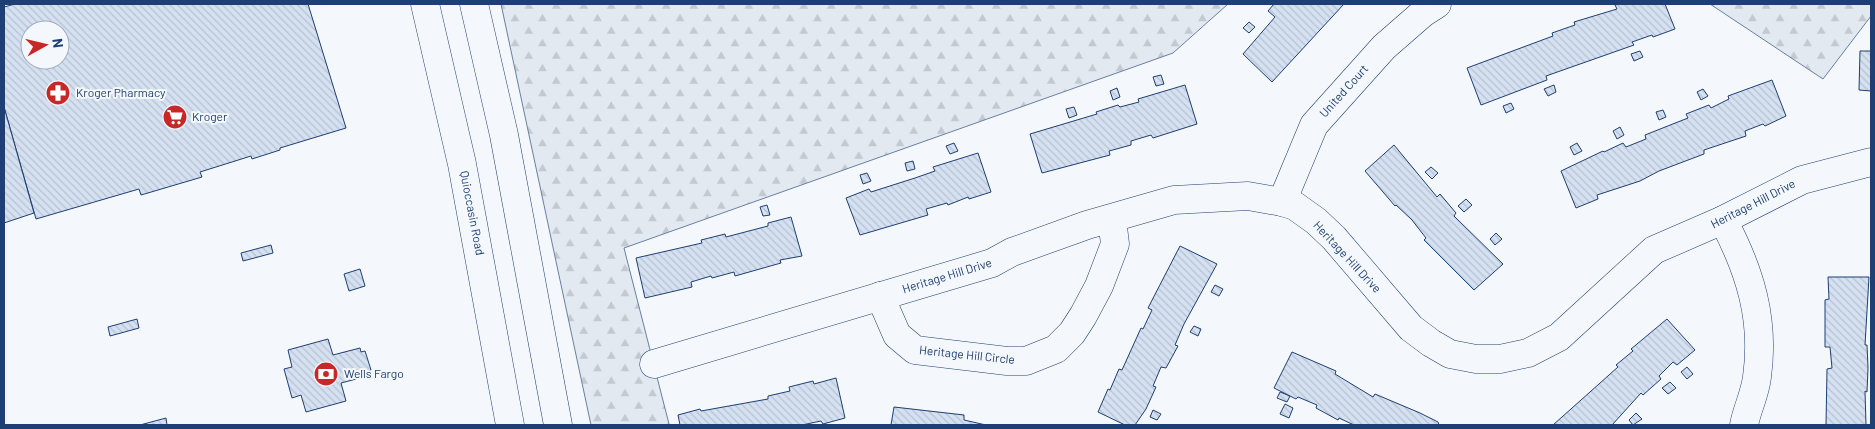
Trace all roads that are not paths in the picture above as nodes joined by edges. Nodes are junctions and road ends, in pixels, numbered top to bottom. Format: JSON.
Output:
{"nodes":[{"id":1,"x":425,"y":4,"type":"edge"},
{"id":2,"x":474,"y":4,"type":"edge"},
{"id":3,"x":1437,"y":4,"type":"edge"},
{"id":4,"x":1871,"y":162,"type":"edge"},
{"id":5,"x":1282,"y":202,"type":"junction"},
{"id":6,"x":1112,"y":218,"type":"junction"},
{"id":7,"x":1723,"y":220,"type":"junction"},
{"id":8,"x":880,"y":296,"type":"junction"},
{"id":9,"x":654,"y":364,"type":"dead end"},
{"id":10,"x":510,"y":425,"type":"edge"},
{"id":11,"x":558,"y":425,"type":"edge"},
{"id":12,"x":1744,"y":425,"type":"edge"}],
"edges":[{"from":1,"to":10,"type":"street","name":"Quioccasin Road"},
{"from":2,"to":11,"type":"street"},
{"from":3,"to":5,"type":"street","name":"United Court"},
{"from":4,"to":7,"type":"street","name":"Heritage Hill Drive"},
{"from":5,"to":6,"type":"street","name":"Heritage Hill Drive"},
{"from":5,"to":7,"type":"street","name":"Heritage Hill Drive"},
{"from":6,"to":8,"type":"street","name":"Heritage Hill Drive"},
{"from":6,"to":8,"type":"street","name":"Heritage Hill Circle"},
{"from":7,"to":12,"type":"street"},
{"from":8,"to":9,"type":"street","name":"Heritage Hill Drive"}]}
